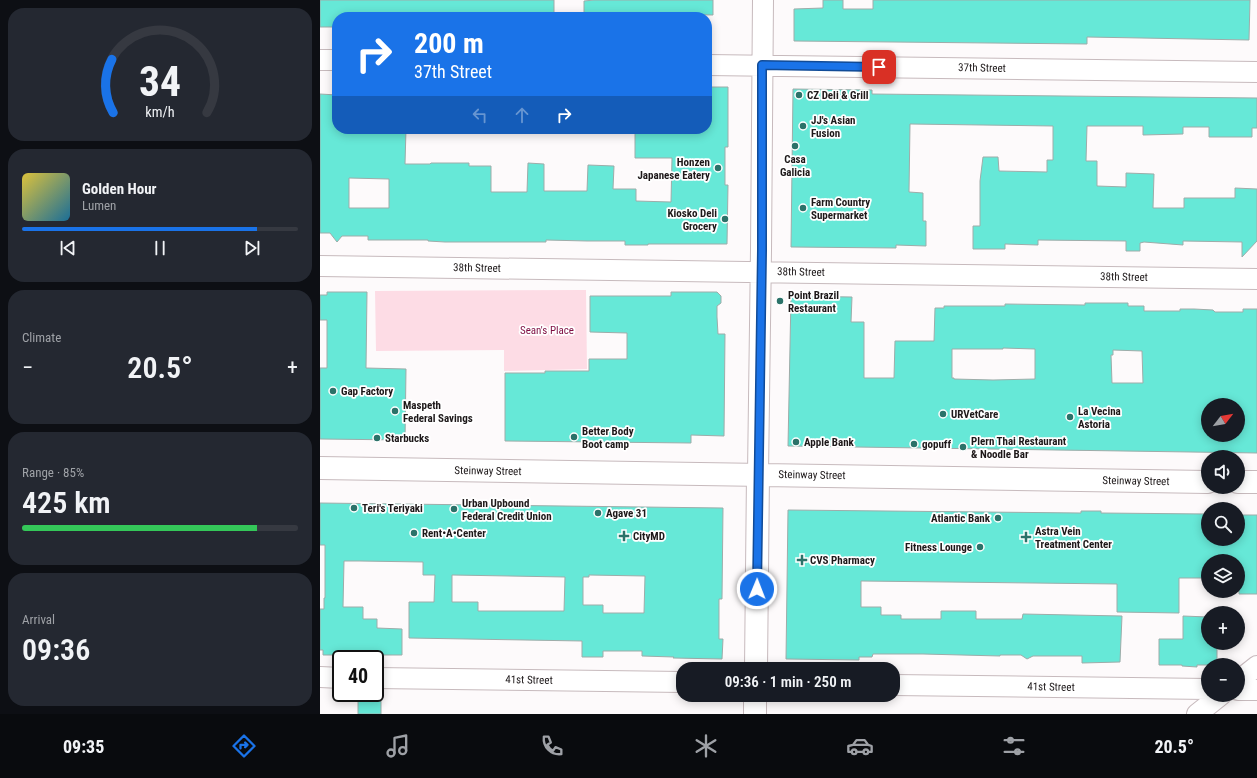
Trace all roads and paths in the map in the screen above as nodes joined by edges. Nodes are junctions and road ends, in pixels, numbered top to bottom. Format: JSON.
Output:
{"nodes":[{"id":1,"x":763,"y":0,"type":"edge"},
{"id":2,"x":320,"y":60,"type":"edge"},
{"id":3,"x":332,"y":60,"type":"edge"},
{"id":4,"x":712,"y":65,"type":"edge"},
{"id":5,"x":762,"y":65,"type":"junction"},
{"id":6,"x":1257,"y":72,"type":"edge"},
{"id":7,"x":320,"y":266,"type":"edge"},
{"id":8,"x":761,"y":272,"type":"junction"},
{"id":9,"x":1257,"y":279,"type":"edge"},
{"id":10,"x":320,"y":468,"type":"edge"},
{"id":11,"x":758,"y":474,"type":"junction"},
{"id":12,"x":1201,"y":482,"type":"edge"},
{"id":13,"x":1245,"y":482,"type":"edge"},
{"id":14,"x":1257,"y":482,"type":"edge"},
{"id":15,"x":756,"y":662,"type":"edge"},
{"id":16,"x":1257,"y":666,"type":"edge"},
{"id":17,"x":1245,"y":675,"type":"edge"},
{"id":18,"x":320,"y":677,"type":"edge"},
{"id":19,"x":332,"y":678,"type":"edge"},
{"id":20,"x":384,"y":678,"type":"edge"},
{"id":21,"x":676,"y":682,"type":"edge"},
{"id":22,"x":900,"y":685,"type":"edge"},
{"id":23,"x":1201,"y":689,"type":"edge"},
{"id":24,"x":1245,"y":690,"type":"edge"},
{"id":25,"x":1257,"y":690,"type":"edge"},
{"id":26,"x":755,"y":702,"type":"edge"},
{"id":27,"x":1212,"y":702,"type":"edge"},
{"id":28,"x":755,"y":714,"type":"edge"},
{"id":29,"x":1197,"y":714,"type":"edge"}],
"edges":[{"from":1,"to":5,"type":"street"},
{"from":2,"to":3,"type":"street"},
{"from":4,"to":5,"type":"street","name":"37th Street"},
{"from":5,"to":6,"type":"street","name":"37th Street"},
{"from":5,"to":8,"type":"street"},
{"from":7,"to":8,"type":"street","name":"38th Street"},
{"from":8,"to":9,"type":"street","name":"38th Street"},
{"from":8,"to":11,"type":"street"},
{"from":10,"to":11,"type":"street","name":"Steinway Street"},
{"from":11,"to":12,"type":"street","name":"Steinway Street"},
{"from":11,"to":15,"type":"street"},
{"from":13,"to":14,"type":"street"},
{"from":16,"to":17,"type":"street"},
{"from":18,"to":19,"type":"street"},
{"from":20,"to":21,"type":"street","name":"41st Street"},
{"from":22,"to":23,"type":"street","name":"41st Street"},
{"from":24,"to":25,"type":"street"},
{"from":26,"to":28,"type":"street"},
{"from":27,"to":29,"type":"street"}]}
